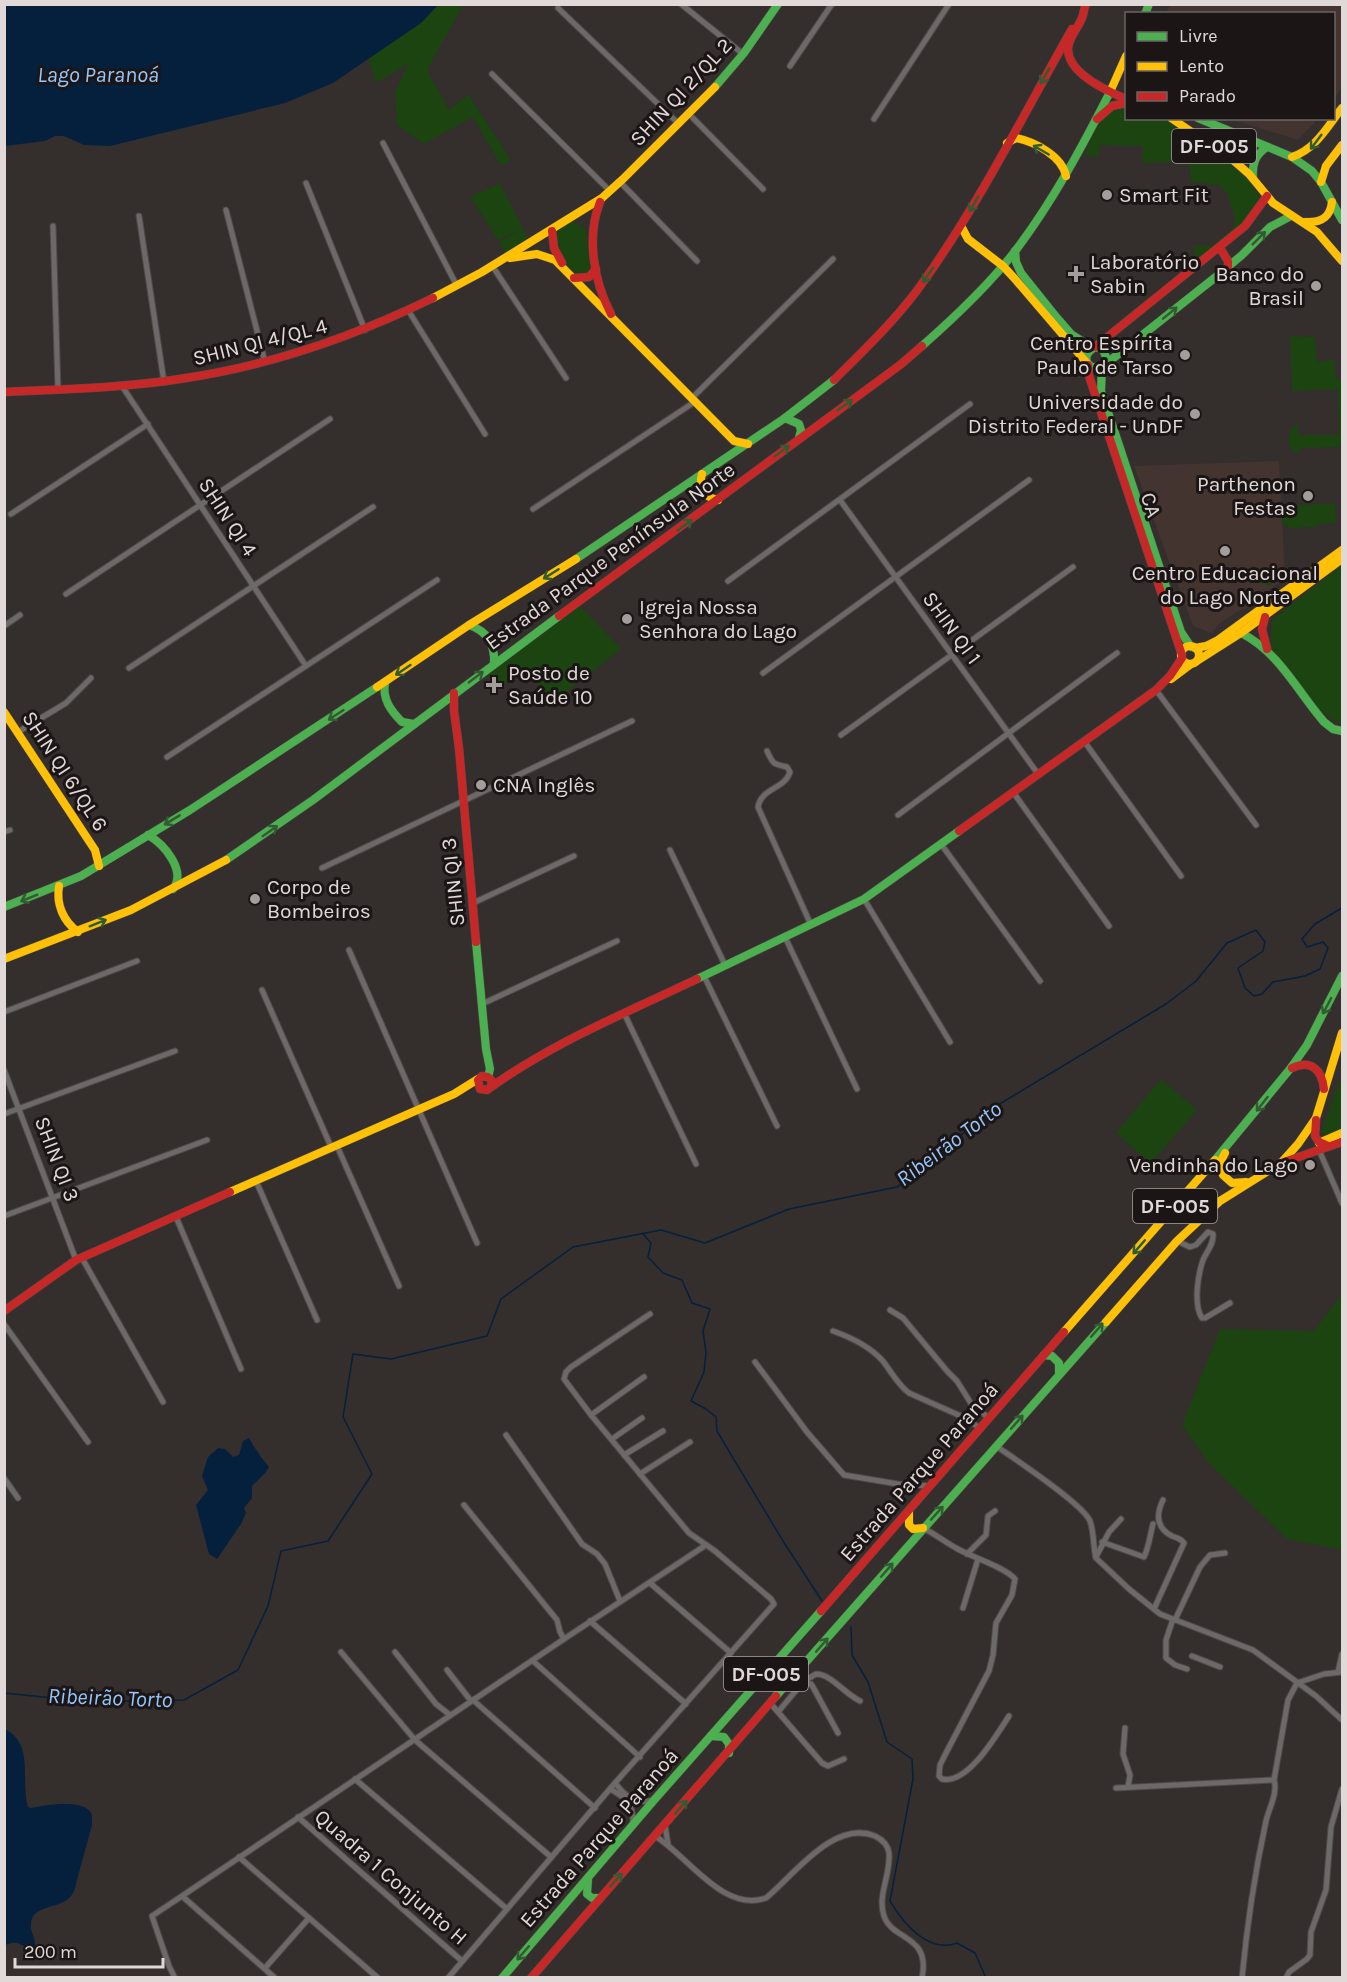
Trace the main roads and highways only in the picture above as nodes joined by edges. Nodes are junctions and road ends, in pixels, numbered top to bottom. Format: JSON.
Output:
{"nodes":[{"id":1,"x":778,"y":4,"type":"edge"},
{"id":2,"x":1085,"y":5,"type":"edge"},
{"id":3,"x":1125,"y":59,"type":"edge"},
{"id":4,"x":1110,"y":92,"type":"junction"},
{"id":5,"x":1125,"y":100,"type":"edge"},
{"id":6,"x":1125,"y":101,"type":"edge"},
{"id":7,"x":1097,"y":119,"type":"junction"},
{"id":8,"x":1174,"y":120,"type":"edge"},
{"id":9,"x":1201,"y":120,"type":"edge"},
{"id":10,"x":1333,"y":120,"type":"edge"},
{"id":11,"x":1007,"y":142,"type":"junction"},
{"id":12,"x":1342,"y":145,"type":"edge"},
{"id":13,"x":1267,"y":147,"type":"junction"},
{"id":14,"x":1292,"y":157,"type":"junction"},
{"id":15,"x":1332,"y":157,"type":"junction"},
{"id":16,"x":1342,"y":159,"type":"edge"},
{"id":17,"x":1066,"y":176,"type":"junction"},
{"id":18,"x":1253,"y":179,"type":"junction"},
{"id":19,"x":1321,"y":182,"type":"junction"},
{"id":20,"x":1267,"y":196,"type":"junction"},
{"id":21,"x":603,"y":197,"type":"junction"},
{"id":22,"x":1332,"y":201,"type":"junction"},
{"id":23,"x":1291,"y":216,"type":"junction"},
{"id":24,"x":574,"y":217,"type":"junction"},
{"id":25,"x":1342,"y":220,"type":"edge"},
{"id":26,"x":1305,"y":222,"type":"junction"},
{"id":27,"x":961,"y":226,"type":"junction"},
{"id":28,"x":552,"y":231,"type":"junction"},
{"id":29,"x":594,"y":232,"type":"junction"},
{"id":30,"x":1220,"y":248,"type":"junction"},
{"id":31,"x":1015,"y":251,"type":"junction"},
{"id":32,"x":506,"y":260,"type":"junction"},
{"id":33,"x":1342,"y":261,"type":"edge"},
{"id":34,"x":1003,"y":266,"type":"junction"},
{"id":35,"x":1228,"y":266,"type":"junction"},
{"id":36,"x":564,"y":267,"type":"junction"},
{"id":37,"x":596,"y":269,"type":"junction"},
{"id":38,"x":574,"y":278,"type":"junction"},
{"id":39,"x":992,"y":278,"type":"junction"},
{"id":40,"x":1015,"y":279,"type":"junction"},
{"id":41,"x":614,"y":318,"type":"junction"},
{"id":42,"x":1094,"y":348,"type":"junction"},
{"id":43,"x":1104,"y":363,"type":"junction"},
{"id":44,"x":1087,"y":364,"type":"junction"},
{"id":45,"x":4,"y":392,"type":"edge"},
{"id":46,"x":785,"y":418,"type":"junction"},
{"id":47,"x":798,"y":440,"type":"junction"},
{"id":48,"x":734,"y":441,"type":"junction"},
{"id":49,"x":748,"y":444,"type":"junction"},
{"id":50,"x":734,"y":453,"type":"junction"},
{"id":51,"x":702,"y":474,"type":"junction"},
{"id":52,"x":718,"y":500,"type":"junction"},
{"id":53,"x":1342,"y":550,"type":"edge"},
{"id":54,"x":1342,"y":559,"type":"edge"},
{"id":55,"x":1265,"y":616,"type":"junction"},
{"id":56,"x":469,"y":625,"type":"junction"},
{"id":57,"x":1241,"y":633,"type":"junction"},
{"id":58,"x":1193,"y":647,"type":"junction"},
{"id":59,"x":1267,"y":650,"type":"junction"},
{"id":60,"x":1182,"y":656,"type":"junction"},
{"id":61,"x":1194,"y":662,"type":"junction"},
{"id":62,"x":494,"y":663,"type":"junction"},
{"id":63,"x":1164,"y":682,"type":"junction"},
{"id":64,"x":385,"y":683,"type":"junction"},
{"id":65,"x":454,"y":693,"type":"junction"},
{"id":66,"x":444,"y":701,"type":"junction"},
{"id":67,"x":454,"y":711,"type":"junction"},
{"id":68,"x":4,"y":712,"type":"edge"},
{"id":69,"x":414,"y":724,"type":"junction"},
{"id":70,"x":1342,"y":730,"type":"edge"},
{"id":71,"x":148,"y":835,"type":"junction"},
{"id":72,"x":95,"y":850,"type":"junction"},
{"id":73,"x":108,"y":861,"type":"junction"},
{"id":74,"x":99,"y":866,"type":"junction"},
{"id":75,"x":59,"y":886,"type":"junction"},
{"id":76,"x":172,"y":890,"type":"junction"},
{"id":77,"x":4,"y":908,"type":"edge"},
{"id":78,"x":78,"y":932,"type":"junction"},
{"id":79,"x":4,"y":959,"type":"edge"},
{"id":80,"x":1342,"y":976,"type":"edge"},
{"id":81,"x":1342,"y":1033,"type":"edge"},
{"id":82,"x":486,"y":1050,"type":"junction"},
{"id":83,"x":1290,"y":1069,"type":"junction"},
{"id":84,"x":506,"y":1076,"type":"junction"},
{"id":85,"x":489,"y":1077,"type":"junction"},
{"id":86,"x":479,"y":1078,"type":"junction"},
{"id":87,"x":491,"y":1086,"type":"junction"},
{"id":88,"x":480,"y":1089,"type":"junction"},
{"id":89,"x":1324,"y":1092,"type":"junction"},
{"id":90,"x":454,"y":1094,"type":"junction"},
{"id":91,"x":1316,"y":1118,"type":"junction"},
{"id":92,"x":1342,"y":1133,"type":"edge"},
{"id":93,"x":1233,"y":1140,"type":"junction"},
{"id":94,"x":1342,"y":1142,"type":"edge"},
{"id":95,"x":1319,"y":1146,"type":"junction"},
{"id":96,"x":1281,"y":1163,"type":"junction"},
{"id":97,"x":1255,"y":1180,"type":"junction"},
{"id":98,"x":4,"y":1311,"type":"edge"},
{"id":99,"x":1044,"y":1355,"type":"junction"},
{"id":100,"x":1059,"y":1374,"type":"junction"},
{"id":101,"x":909,"y":1511,"type":"junction"},
{"id":102,"x":923,"y":1528,"type":"junction"},
{"id":103,"x":711,"y":1736,"type":"junction"},
{"id":104,"x":729,"y":1753,"type":"junction"},
{"id":105,"x":589,"y":1877,"type":"junction"},
{"id":106,"x":600,"y":1898,"type":"junction"},
{"id":107,"x":502,"y":1977,"type":"edge"},
{"id":108,"x":531,"y":1977,"type":"edge"}],
"edges":[{"from":1,"to":21,"type":"main road","name":"SHIN QI 2/QL 2"},
{"from":2,"to":4,"type":"main road"},
{"from":2,"to":11,"type":"main road","name":"Estrada Parque Península Norte","one_way":true},
{"from":3,"to":4,"type":"main road","name":"Estrada Parque Península Norte"},
{"from":4,"to":5,"type":"main road"},
{"from":4,"to":7,"type":"main road","name":"Estrada Parque Península Norte"},
{"from":6,"to":7,"type":"main road"},
{"from":7,"to":17,"type":"main road","name":"Estrada Parque Península Norte"},
{"from":8,"to":18,"type":"main road","number":"DF-005"},
{"from":9,"to":13,"type":"main road","number":"DF-005"},
{"from":10,"to":14,"type":"main road","one_way":true},
{"from":17,"to":11,"type":"main road","one_way":true},
{"from":11,"to":27,"type":"main road","name":"Estrada Parque Península Norte","one_way":true},
{"from":12,"to":15,"type":"main road"},
{"from":13,"to":14,"type":"main road","number":"DF-005"},
{"from":13,"to":18,"type":"main road"},
{"from":14,"to":19,"type":"main road","number":"DF-005"},
{"from":15,"to":16,"type":"main road"},
{"from":15,"to":19,"type":"main road"},
{"from":17,"to":31,"type":"main road","name":"Estrada Parque Península Norte"},
{"from":18,"to":20,"type":"main road","number":"DF-005"},
{"from":19,"to":22,"type":"main road","number":"DF-005"},
{"from":20,"to":23,"type":"main road","number":"DF-005"},
{"from":20,"to":30,"type":"main road"},
{"from":21,"to":24,"type":"main road","name":"SHIN QI 2/QL 2"},
{"from":21,"to":29,"type":"main road"},
{"from":22,"to":25,"type":"main road","number":"DF-005"},
{"from":22,"to":26,"type":"main road"},
{"from":23,"to":26,"type":"main road","number":"DF-005"},
{"from":35,"to":23,"type":"main road","one_way":true},
{"from":24,"to":28,"type":"main road","name":"SHIN QI 4/QL 4"},
{"from":24,"to":29,"type":"main road"},
{"from":26,"to":33,"type":"main road","number":"DF-005"},
{"from":27,"to":34,"type":"main road","name":"CA"},
{"from":27,"to":46,"type":"main road","name":"Estrada Parque Península Norte","one_way":true},
{"from":28,"to":32,"type":"main road","name":"SHIN QI 4/QL 4"},
{"from":28,"to":36,"type":"main road"},
{"from":29,"to":37,"type":"main road","name":"SHIN QI 4/QL 4"},
{"from":30,"to":35,"type":"main road"},
{"from":30,"to":42,"type":"main road"},
{"from":31,"to":34,"type":"main road","name":"Estrada Parque Península Norte"},
{"from":31,"to":42,"type":"main road"},
{"from":32,"to":36,"type":"main road","name":"SHIN QI 4/QL 4"},
{"from":32,"to":45,"type":"main road","name":"SHIN QI 4/QL 4"},
{"from":34,"to":39,"type":"main road","name":"Estrada Parque Península Norte"},
{"from":34,"to":40,"type":"main road","name":"CA"},
{"from":43,"to":35,"type":"main road","one_way":true},
{"from":36,"to":38,"type":"main road","name":"SHIN QI 4/QL 4"},
{"from":37,"to":38,"type":"main road"},
{"from":37,"to":41,"type":"main road","name":"SHIN QI 4/QL 4"},
{"from":38,"to":41,"type":"main road","name":"SHIN QI 4/QL 4"},
{"from":39,"to":40,"type":"main road"},
{"from":47,"to":39,"type":"main road","name":"Estrada Parque Península Norte","one_way":true},
{"from":40,"to":44,"type":"main road","name":"CA"},
{"from":41,"to":48,"type":"main road","name":"SHIN QI 4/QL 4"},
{"from":42,"to":43,"type":"main road"},
{"from":42,"to":44,"type":"main road"},
{"from":43,"to":44,"type":"main road"},
{"from":43,"to":58,"type":"main road","name":"CA"},
{"from":44,"to":60,"type":"main road","name":"CA"},
{"from":46,"to":47,"type":"main road"},
{"from":46,"to":49,"type":"main road","name":"Estrada Parque Península Norte"},
{"from":52,"to":47,"type":"main road","name":"Estrada Parque Península Norte","one_way":true},
{"from":48,"to":49,"type":"main road"},
{"from":48,"to":50,"type":"main road"},
{"from":49,"to":50,"type":"main road","name":"Estrada Parque Península Norte"},
{"from":50,"to":51,"type":"main road","name":"Estrada Parque Península Norte"},
{"from":51,"to":52,"type":"main road"},
{"from":51,"to":56,"type":"main road","name":"Estrada Parque Península Norte","one_way":true},
{"from":62,"to":52,"type":"main road","name":"Estrada Parque Península Norte","one_way":true},
{"from":53,"to":58,"type":"main road"},
{"from":54,"to":55,"type":"main road"},
{"from":55,"to":57,"type":"main road"},
{"from":55,"to":59,"type":"main road"},
{"from":56,"to":62,"type":"main road"},
{"from":56,"to":64,"type":"main road","name":"Estrada Parque Península Norte","one_way":true},
{"from":57,"to":59,"type":"main road"},
{"from":57,"to":61,"type":"main road"},
{"from":58,"to":60,"type":"main road"},
{"from":58,"to":61,"type":"main road"},
{"from":59,"to":70,"type":"main road"},
{"from":60,"to":61,"type":"main road"},
{"from":60,"to":63,"type":"main road"},
{"from":61,"to":63,"type":"main road"},
{"from":65,"to":62,"type":"main road","name":"Estrada Parque Península Norte","one_way":true},
{"from":63,"to":84,"type":"main road"},
{"from":64,"to":69,"type":"main road"},
{"from":64,"to":71,"type":"main road","name":"Estrada Parque Península Norte","one_way":true},
{"from":65,"to":66,"type":"main road","name":"Estrada Parque Península Norte"},
{"from":65,"to":67,"type":"main road","name":"SHIN QI 3"},
{"from":66,"to":67,"type":"main road"},
{"from":66,"to":69,"type":"main road","name":"Estrada Parque Península Norte"},
{"from":67,"to":82,"type":"main road","name":"SHIN QI 3"},
{"from":68,"to":72,"type":"main road","name":"SHIN QI 6/QL 6"},
{"from":76,"to":69,"type":"main road","name":"Estrada Parque Península Norte","one_way":true},
{"from":71,"to":73,"type":"main road","name":"Estrada Parque Península Norte"},
{"from":71,"to":76,"type":"main road"},
{"from":72,"to":73,"type":"main road","name":"SHIN QI 6/QL 6"},
{"from":72,"to":74,"type":"main road","name":"SHIN QI 6/QL 6"},
{"from":73,"to":74,"type":"main road","name":"Estrada Parque Península Norte"},
{"from":74,"to":75,"type":"main road","name":"Estrada Parque Península Norte"},
{"from":75,"to":77,"type":"main road","name":"Estrada Parque Península Norte","one_way":true},
{"from":75,"to":78,"type":"main road"},
{"from":78,"to":76,"type":"main road","name":"Estrada Parque Península Norte","one_way":true},
{"from":78,"to":79,"type":"main road","name":"Estrada Parque Península Norte"},
{"from":80,"to":83,"type":"main road","name":"Estrada Parque Paranoá","number":"DF-005","one_way":true},
{"from":81,"to":89,"type":"main road","name":"Estrada Parque Paranoá","number":"DF-005"},
{"from":82,"to":85,"type":"main road","name":"SHIN QI 3"},
{"from":82,"to":86,"type":"main road","name":"SHIN QI 3"},
{"from":83,"to":89,"type":"main road"},
{"from":83,"to":93,"type":"main road","name":"Estrada Parque Paranoá","number":"DF-005","one_way":true},
{"from":84,"to":85,"type":"main road"},
{"from":84,"to":87,"type":"main road"},
{"from":85,"to":86,"type":"main road"},
{"from":85,"to":87,"type":"main road"},
{"from":86,"to":88,"type":"main road"},
{"from":86,"to":90,"type":"main road"},
{"from":87,"to":88,"type":"main road"},
{"from":88,"to":90,"type":"main road"},
{"from":89,"to":91,"type":"main road","name":"Estrada Parque Paranoá","number":"DF-005"},
{"from":90,"to":98,"type":"main road"},
{"from":91,"to":95,"type":"main road"},
{"from":91,"to":96,"type":"main road","name":"Estrada Parque Paranoá","number":"DF-005"},
{"from":92,"to":95,"type":"main road"},
{"from":93,"to":97,"type":"main road"},
{"from":93,"to":99,"type":"main road","name":"Estrada Parque Paranoá","number":"DF-005","one_way":true},
{"from":94,"to":95,"type":"main road"},
{"from":95,"to":96,"type":"main road"},
{"from":96,"to":97,"type":"main road","name":"Estrada Parque Paranoá","number":"DF-005"},
{"from":100,"to":97,"type":"main road","name":"Estrada Parque Paranoá","number":"DF-005","one_way":true},
{"from":99,"to":100,"type":"main road"},
{"from":99,"to":101,"type":"main road","name":"Estrada Parque Paranoá","number":"DF-005"},
{"from":102,"to":100,"type":"main road","name":"Estrada Parque Paranoá","number":"DF-005","one_way":true},
{"from":101,"to":102,"type":"main road"},
{"from":101,"to":103,"type":"main road","name":"Estrada Parque Paranoá","number":"DF-005"},
{"from":104,"to":102,"type":"main road","name":"Estrada Parque Paranoá","number":"DF-005","one_way":true},
{"from":103,"to":104,"type":"main road"},
{"from":103,"to":105,"type":"main road","name":"Estrada Parque Paranoá","number":"DF-005"},
{"from":106,"to":104,"type":"main road","name":"Estrada Parque Paranoá","number":"DF-005","one_way":true},
{"from":105,"to":106,"type":"main road"},
{"from":105,"to":107,"type":"main road","name":"Estrada Parque Paranoá","number":"DF-005","one_way":true},
{"from":106,"to":108,"type":"main road","name":"Estrada Parque Paranoá","number":"DF-005"}]}
